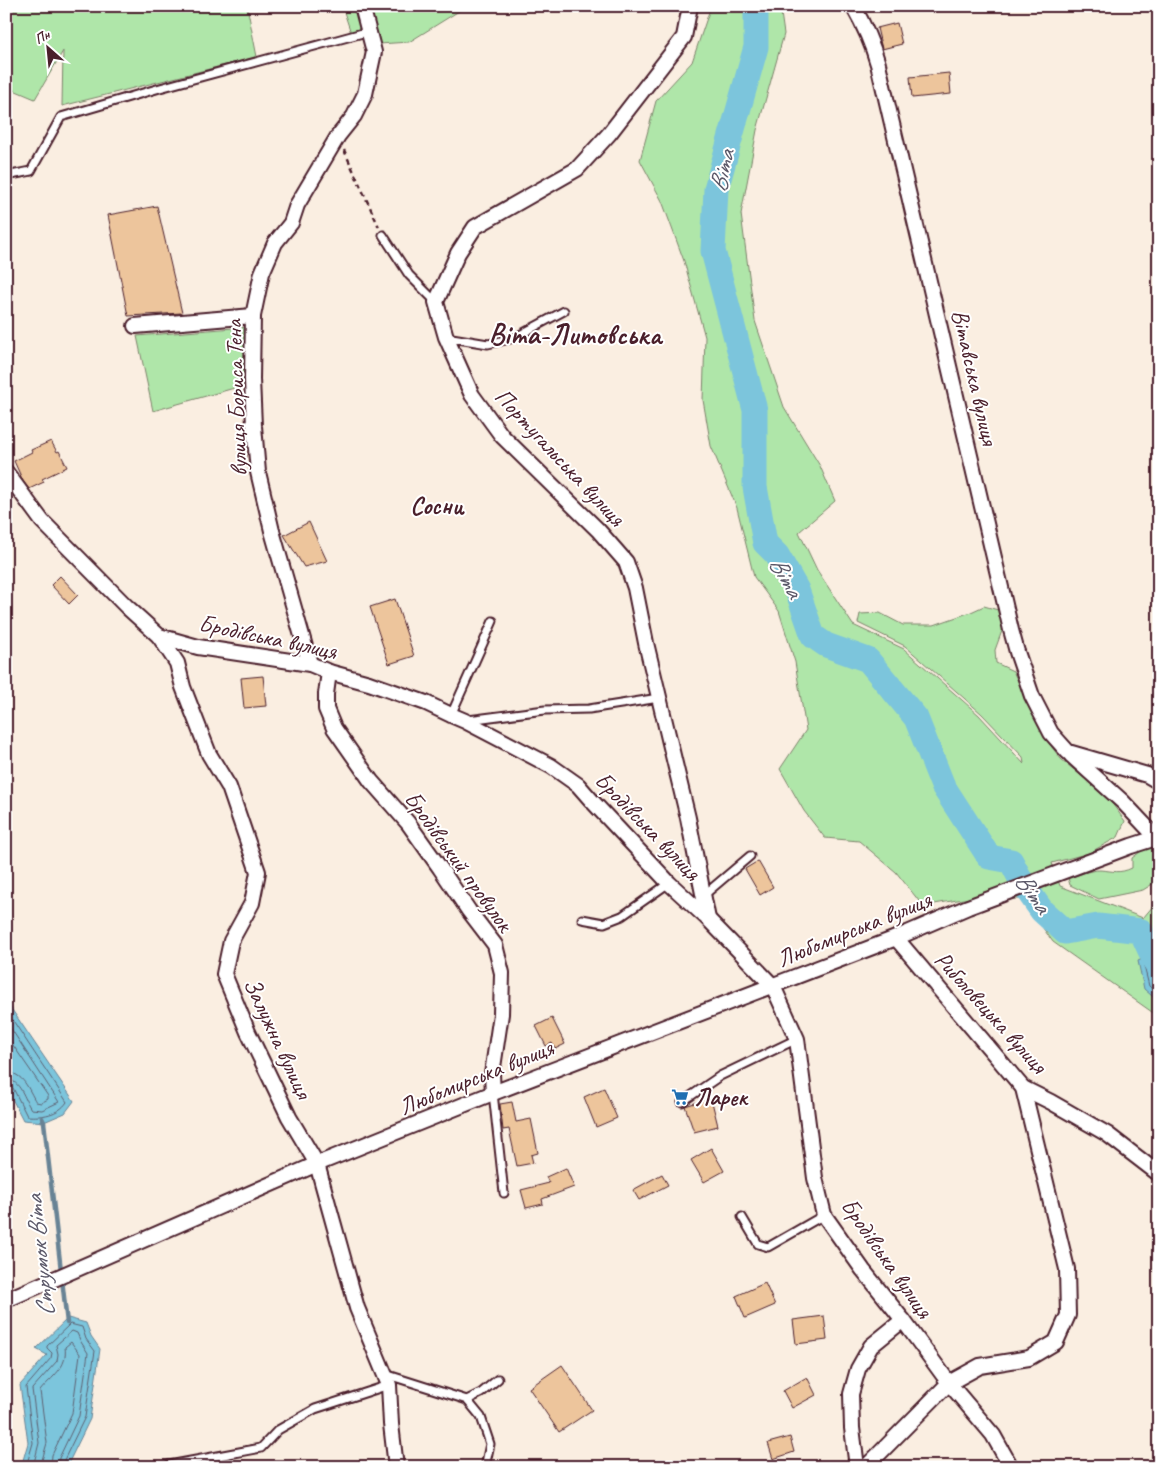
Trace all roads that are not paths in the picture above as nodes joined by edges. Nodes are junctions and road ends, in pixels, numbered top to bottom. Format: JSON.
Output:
{"nodes":[{"id":1,"x":362,"y":6,"type":"edge"},
{"id":2,"x":690,"y":6,"type":"edge"},
{"id":3,"x":853,"y":6,"type":"edge"},
{"id":4,"x":370,"y":31,"type":"junction"},
{"id":5,"x":6,"y":176,"type":"edge"},
{"id":6,"x":382,"y":235,"type":"road end"},
{"id":7,"x":436,"y":302,"type":"junction"},
{"id":8,"x":564,"y":311,"type":"dead end"},
{"id":9,"x":253,"y":316,"type":"junction"},
{"id":10,"x":135,"y":326,"type":"dead end"},
{"id":11,"x":446,"y":337,"type":"junction"},
{"id":12,"x":6,"y":472,"type":"edge"},
{"id":13,"x":493,"y":621,"type":"dead end"},
{"id":14,"x":159,"y":636,"type":"junction"},
{"id":15,"x":310,"y":664,"type":"junction"},
{"id":16,"x":328,"y":672,"type":"junction"},
{"id":17,"x":659,"y":698,"type":"junction"},
{"id":18,"x":451,"y":716,"type":"junction"},
{"id":19,"x":466,"y":721,"type":"junction"},
{"id":20,"x":1068,"y":752,"type":"junction"},
{"id":21,"x":1159,"y":782,"type":"edge"},
{"id":22,"x":1158,"y":838,"type":"edge"},
{"id":23,"x":750,"y":856,"type":"dead end"},
{"id":24,"x":669,"y":883,"type":"junction"},
{"id":25,"x":703,"y":895,"type":"junction"},
{"id":26,"x":582,"y":919,"type":"dead end"},
{"id":27,"x":708,"y":919,"type":"junction"},
{"id":28,"x":896,"y":938,"type":"junction"},
{"id":29,"x":773,"y":986,"type":"junction"},
{"id":30,"x":797,"y":1039,"type":"junction"},
{"id":31,"x":1023,"y":1088,"type":"junction"},
{"id":32,"x":494,"y":1093,"type":"junction"},
{"id":33,"x":682,"y":1102,"type":"dead end"},
{"id":34,"x":318,"y":1164,"type":"junction"},
{"id":35,"x":1159,"y":1174,"type":"edge"},
{"id":36,"x":504,"y":1193,"type":"dead end"},
{"id":37,"x":824,"y":1215,"type":"junction"},
{"id":38,"x":742,"y":1217,"type":"dead end"},
{"id":39,"x":10,"y":1298,"type":"edge"},
{"id":40,"x":902,"y":1320,"type":"junction"},
{"id":41,"x":498,"y":1379,"type":"dead end"},
{"id":42,"x":387,"y":1380,"type":"junction"},
{"id":43,"x":950,"y":1383,"type":"junction"},
{"id":44,"x":467,"y":1400,"type":"junction"},
{"id":45,"x":169,"y":1465,"type":"dead end"},
{"id":46,"x":396,"y":1467,"type":"edge"},
{"id":47,"x":485,"y":1467,"type":"edge"},
{"id":48,"x":857,"y":1467,"type":"edge"},
{"id":49,"x":866,"y":1467,"type":"edge"},
{"id":50,"x":1011,"y":1467,"type":"edge"}],
"edges":[{"from":1,"to":4,"type":"street","name":"вулиця Бориса Тена"},
{"from":2,"to":7,"type":"street"},
{"from":3,"to":20,"type":"street","name":"Вітавська вулиця"},
{"from":4,"to":5,"type":"lane"},
{"from":4,"to":9,"type":"street","name":"вулиця Бориса Тена"},
{"from":6,"to":7,"type":"lane"},
{"from":7,"to":11,"type":"street","name":"Португальська вулиця"},
{"from":8,"to":11,"type":"lane"},
{"from":9,"to":10,"type":"street"},
{"from":9,"to":15,"type":"street","name":"вулиця Бориса Тена"},
{"from":11,"to":17,"type":"street","name":"Португальська вулиця"},
{"from":12,"to":14,"type":"street","name":"Бродівська вулиця"},
{"from":13,"to":18,"type":"lane"},
{"from":14,"to":15,"type":"street","name":"Бродівська вулиця"},
{"from":14,"to":34,"type":"street","name":"Залужна вулиця"},
{"from":15,"to":16,"type":"street","name":"Бродівська вулиця"},
{"from":16,"to":18,"type":"street","name":"Бродівська вулиця"},
{"from":16,"to":32,"type":"street","name":"Бродівський провулок"},
{"from":17,"to":19,"type":"lane"},
{"from":17,"to":25,"type":"street","name":"Португальська вулиця"},
{"from":18,"to":19,"type":"street","name":"Бродівська вулиця"},
{"from":19,"to":24,"type":"street","name":"Бродівська вулиця"},
{"from":20,"to":21,"type":"street"},
{"from":20,"to":22,"type":"street","name":"Вітавська вулиця"},
{"from":22,"to":28,"type":"street","name":"Любомирська вулиця"},
{"from":23,"to":25,"type":"lane"},
{"from":24,"to":26,"type":"lane"},
{"from":24,"to":27,"type":"street","name":"Бродівська вулиця"},
{"from":25,"to":27,"type":"street","name":"Португальська вулиця"},
{"from":27,"to":29,"type":"street","name":"Бродівська вулиця"},
{"from":28,"to":29,"type":"street","name":"Любомирська вулиця"},
{"from":28,"to":31,"type":"street","name":"Риболовецька вулиця"},
{"from":29,"to":30,"type":"street","name":"Бродівська вулиця"},
{"from":29,"to":32,"type":"street","name":"Любомирська вулиця"},
{"from":30,"to":33,"type":"lane"},
{"from":30,"to":37,"type":"street","name":"Бродівська вулиця"},
{"from":31,"to":35,"type":"street","name":"Риболовецька вулиця"},
{"from":31,"to":43,"type":"street"},
{"from":32,"to":34,"type":"street","name":"Любомирська вулиця"},
{"from":32,"to":36,"type":"lane"},
{"from":34,"to":39,"type":"street","name":"Любомирська вулиця"},
{"from":34,"to":42,"type":"street","name":"Залужна вулиця"},
{"from":37,"to":38,"type":"lane"},
{"from":37,"to":40,"type":"street","name":"Бродівська вулиця"},
{"from":40,"to":43,"type":"street","name":"Бродівська вулиця"},
{"from":40,"to":48,"type":"street"},
{"from":41,"to":44,"type":"lane"},
{"from":42,"to":44,"type":"lane"},
{"from":42,"to":45,"type":"lane"},
{"from":42,"to":46,"type":"street","name":"Залужна вулиця"},
{"from":43,"to":49,"type":"street"},
{"from":43,"to":50,"type":"street","name":"Бродівська вулиця"},
{"from":44,"to":47,"type":"lane"}]}
